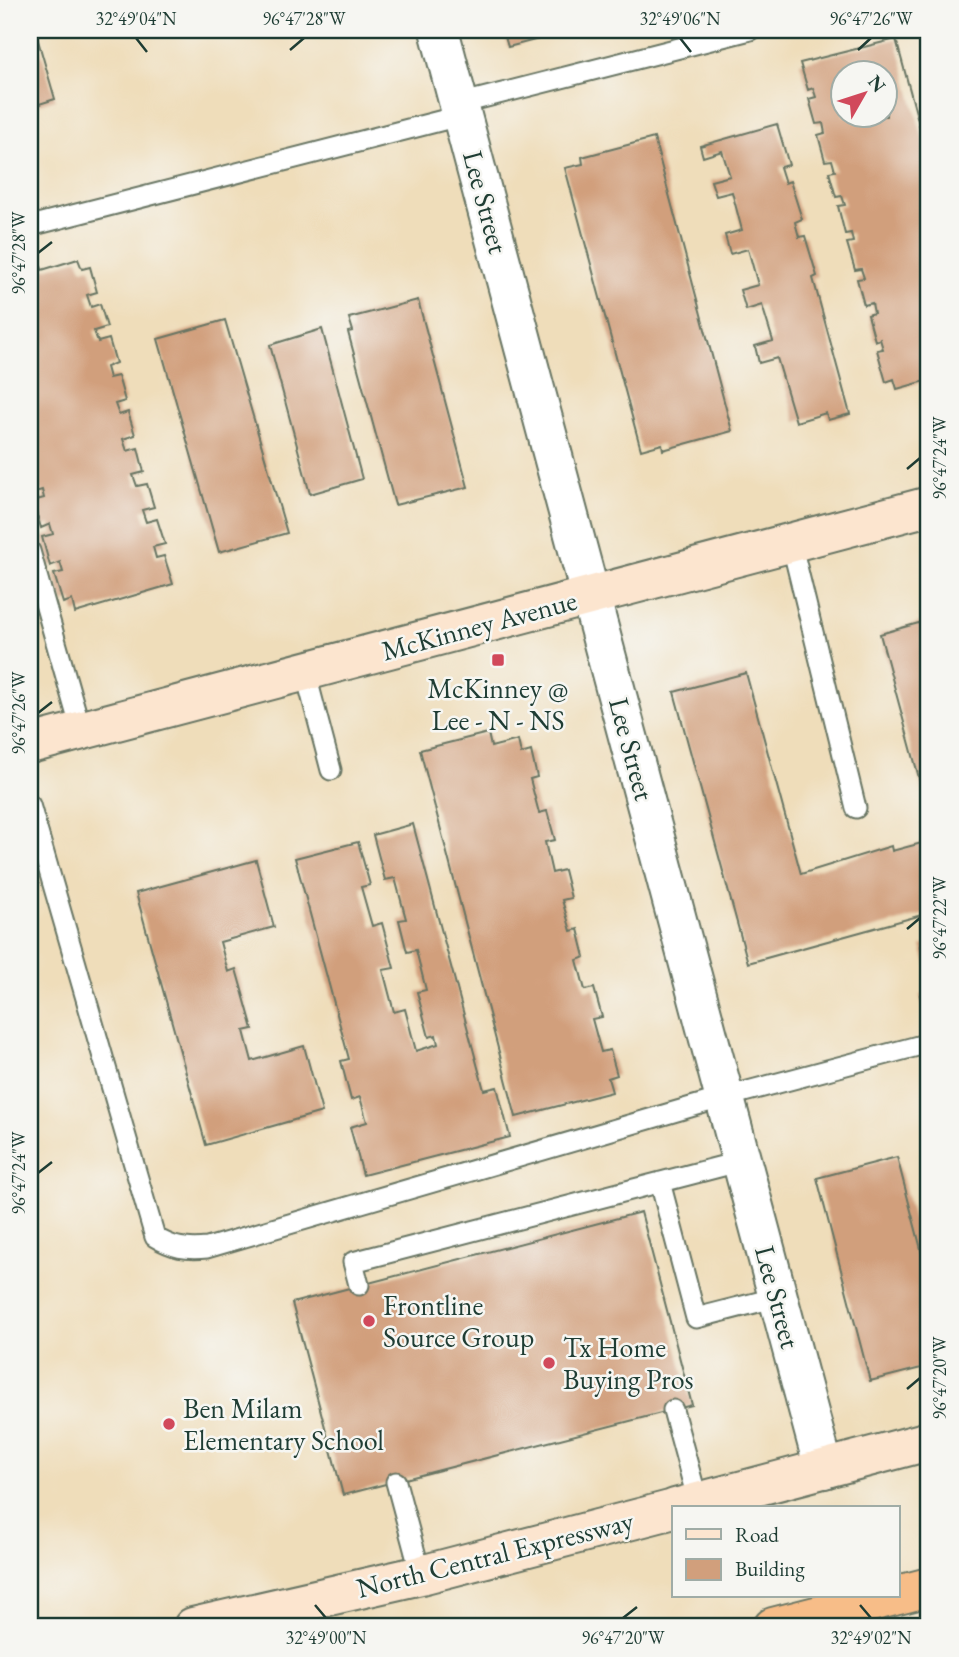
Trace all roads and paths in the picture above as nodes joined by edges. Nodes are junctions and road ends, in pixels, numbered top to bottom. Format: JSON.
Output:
{"nodes":[{"id":1,"x":439,"y":30,"type":"edge"},
{"id":2,"x":750,"y":30,"type":"edge"},
{"id":3,"x":461,"y":109,"type":"junction"},
{"id":4,"x":30,"y":226,"type":"edge"},
{"id":5,"x":929,"y":506,"type":"edge"},
{"id":6,"x":791,"y":542,"type":"junction"},
{"id":7,"x":30,"y":551,"type":"edge"},
{"id":8,"x":591,"y":595,"type":"junction"},
{"id":9,"x":305,"y":671,"type":"junction"},
{"id":10,"x":81,"y":730,"type":"junction"},
{"id":11,"x":30,"y":744,"type":"edge"},
{"id":12,"x":331,"y":770,"type":"dead end"},
{"id":13,"x":30,"y":805,"type":"edge"},
{"id":14,"x":856,"y":808,"type":"dead end"},
{"id":15,"x":929,"y":1044,"type":"edge"},
{"id":16,"x":725,"y":1097,"type":"junction"},
{"id":17,"x":742,"y":1161,"type":"junction"},
{"id":18,"x":660,"y":1182,"type":"junction"},
{"id":19,"x":359,"y":1285,"type":"dead end"},
{"id":20,"x":778,"y":1297,"type":"junction"},
{"id":21,"x":673,"y":1410,"type":"dead end"},
{"id":22,"x":929,"y":1441,"type":"edge"},
{"id":23,"x":824,"y":1469,"type":"junction"},
{"id":24,"x":396,"y":1482,"type":"dead end"},
{"id":25,"x":682,"y":1506,"type":"edge"},
{"id":26,"x":672,"y":1509,"type":"edge"},
{"id":27,"x":421,"y":1575,"type":"junction"},
{"id":28,"x":929,"y":1587,"type":"edge"},
{"id":29,"x":900,"y":1594,"type":"edge"},
{"id":30,"x":884,"y":1598,"type":"edge"},
{"id":31,"x":193,"y":1627,"type":"edge"},
{"id":32,"x":773,"y":1627,"type":"edge"}],
"edges":[{"from":1,"to":3,"type":"street","name":"Lee Street"},
{"from":2,"to":3,"type":"lane"},
{"from":3,"to":4,"type":"lane"},
{"from":3,"to":8,"type":"street","name":"Lee Street"},
{"from":5,"to":6,"type":"street","name":"McKinney Avenue"},
{"from":6,"to":8,"type":"street","name":"McKinney Avenue"},
{"from":6,"to":14,"type":"lane"},
{"from":7,"to":10,"type":"lane"},
{"from":8,"to":9,"type":"street","name":"McKinney Avenue"},
{"from":8,"to":16,"type":"street","name":"Lee Street"},
{"from":9,"to":10,"type":"street","name":"McKinney Avenue"},
{"from":9,"to":12,"type":"lane"},
{"from":10,"to":11,"type":"street","name":"McKinney Avenue"},
{"from":13,"to":16,"type":"lane"},
{"from":15,"to":16,"type":"lane"},
{"from":16,"to":17,"type":"street","name":"Lee Street"},
{"from":17,"to":18,"type":"lane"},
{"from":17,"to":20,"type":"street","name":"Lee Street"},
{"from":18,"to":19,"type":"lane"},
{"from":18,"to":20,"type":"lane"},
{"from":20,"to":23,"type":"street","name":"Lee Street"},
{"from":21,"to":25,"type":"lane"},
{"from":22,"to":23,"type":"street","name":"North Central Expressway"},
{"from":23,"to":25,"type":"street","name":"North Central Expressway"},
{"from":24,"to":27,"type":"lane"},
{"from":26,"to":27,"type":"street","name":"North Central Expressway"},
{"from":27,"to":31,"type":"street","name":"North Central Expressway"},
{"from":28,"to":29,"type":"highway"},
{"from":30,"to":32,"type":"highway"}]}
